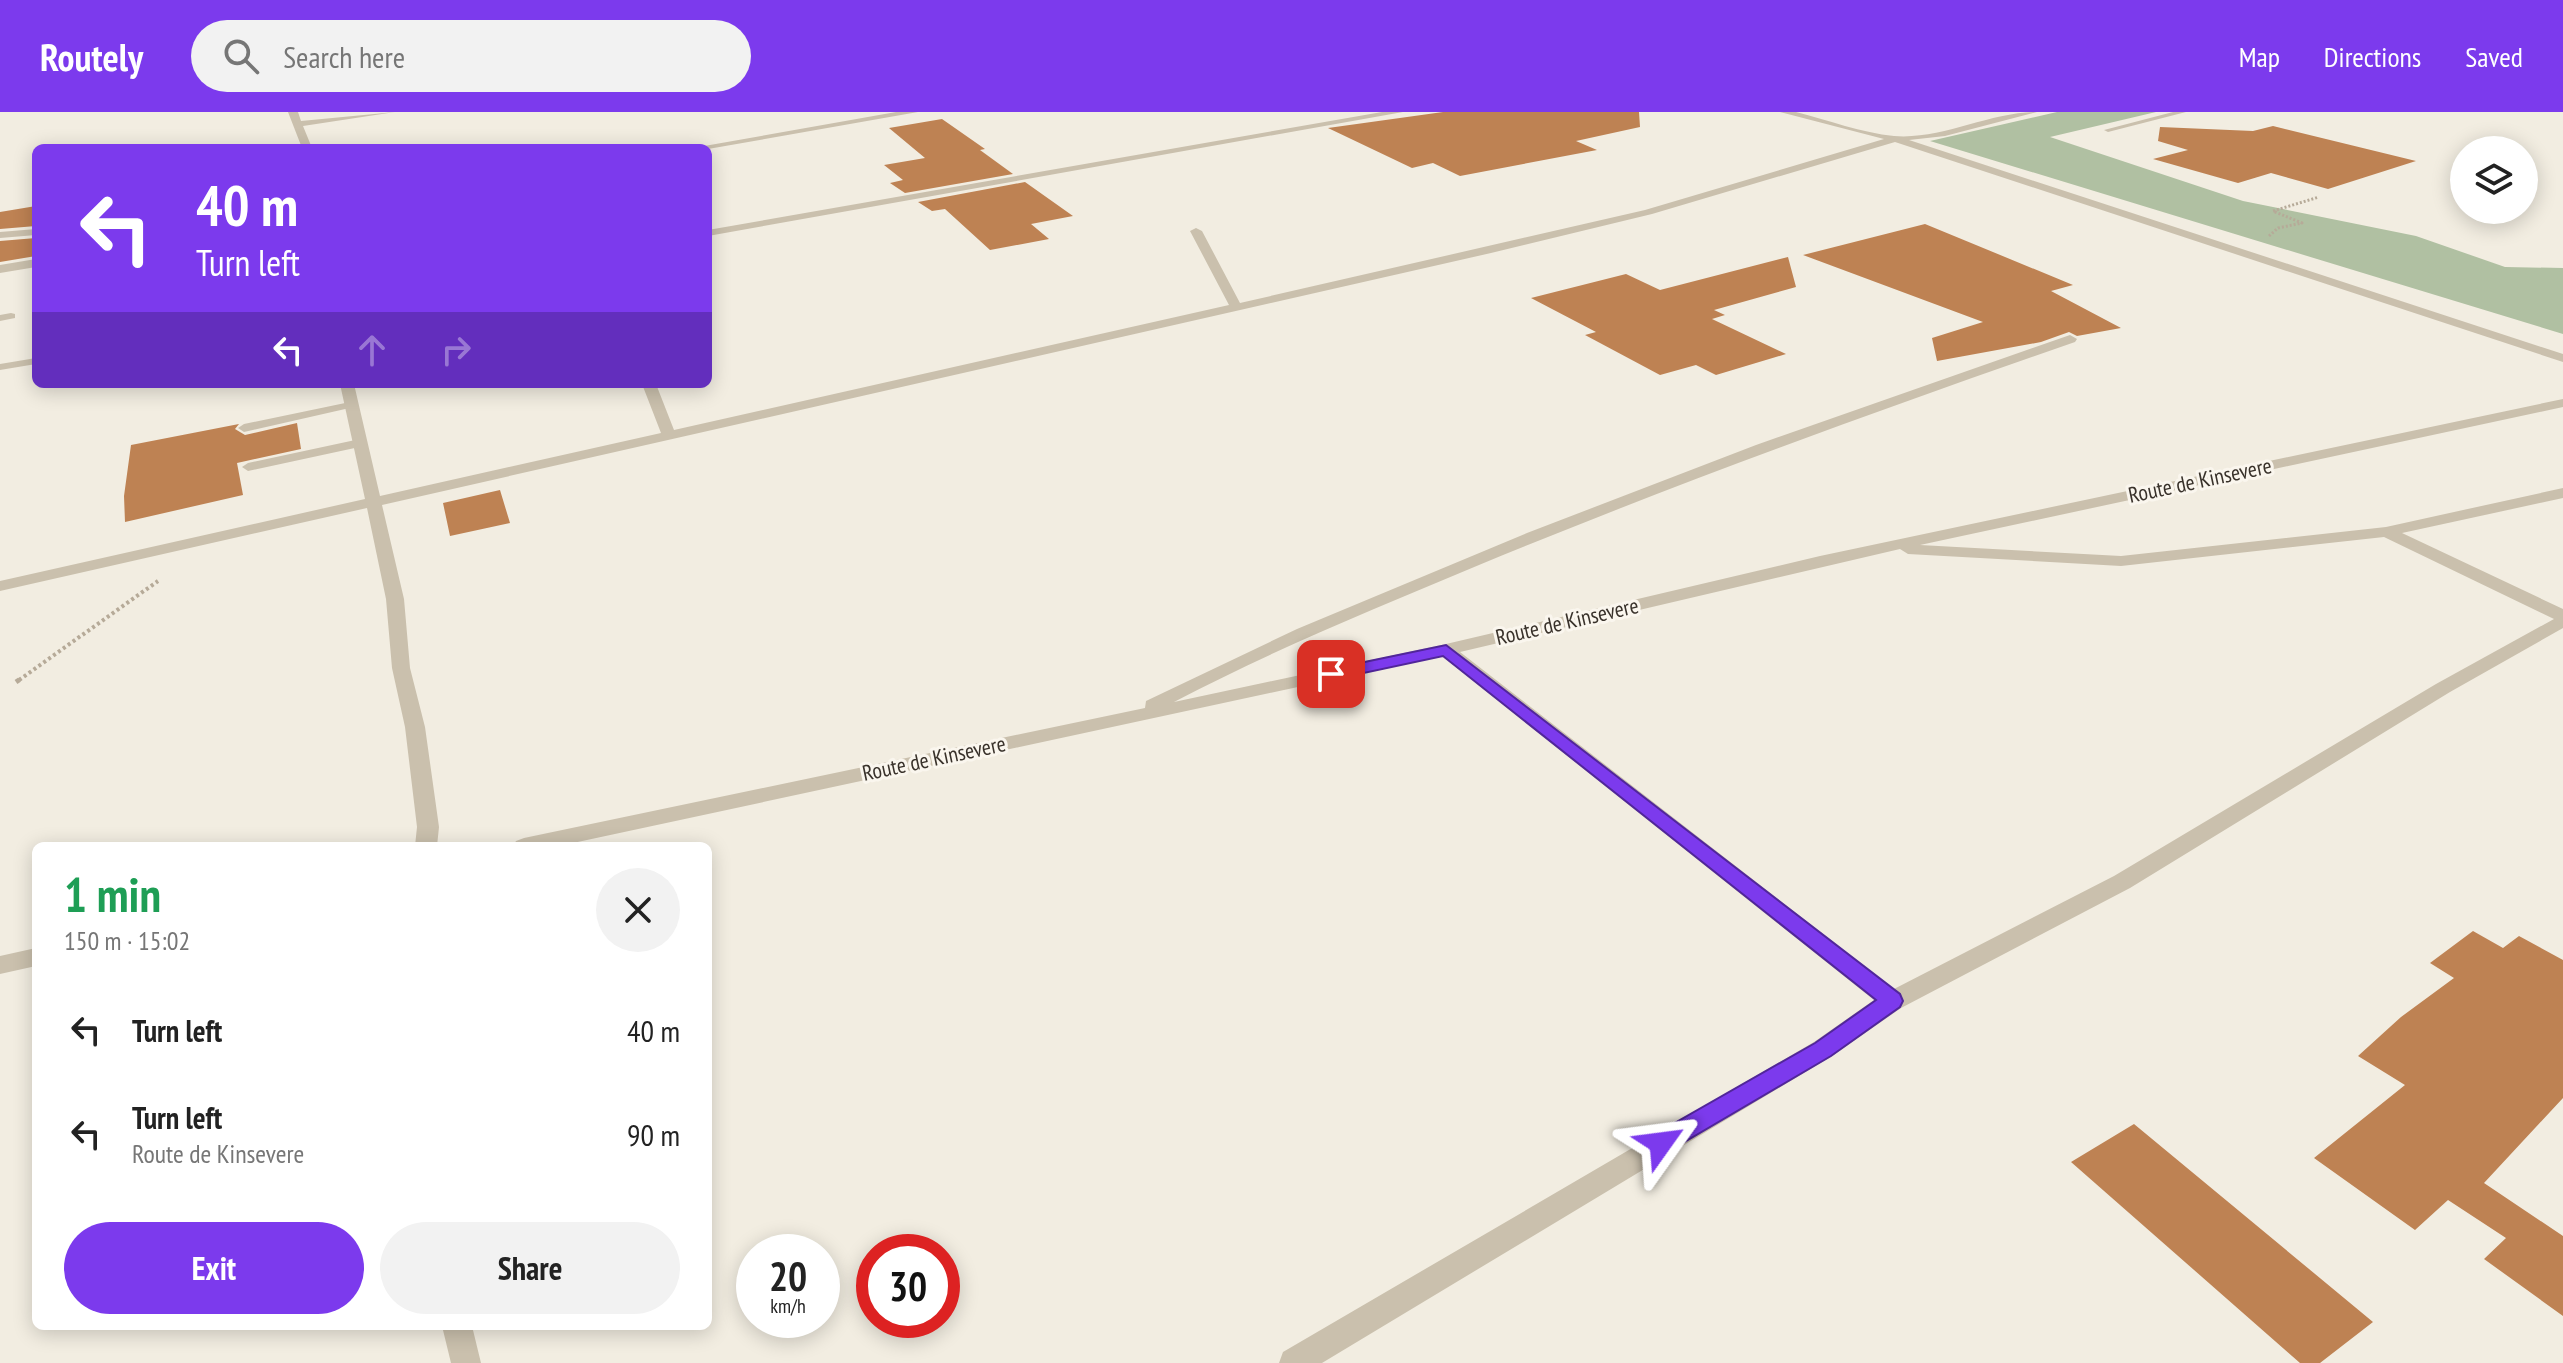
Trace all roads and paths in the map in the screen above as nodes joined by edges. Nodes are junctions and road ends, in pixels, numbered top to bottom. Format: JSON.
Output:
{"nodes":[{"id":1,"x":293,"y":112,"type":"edge"},
{"id":2,"x":390,"y":112,"type":"edge"},
{"id":3,"x":913,"y":112,"type":"edge"},
{"id":4,"x":1398,"y":112,"type":"edge"},
{"id":5,"x":1785,"y":112,"type":"edge"},
{"id":6,"x":2032,"y":112,"type":"edge"},
{"id":7,"x":2182,"y":112,"type":"edge"},
{"id":8,"x":337,"y":116,"type":"edge"},
{"id":9,"x":298,"y":124,"type":"junction"},
{"id":10,"x":2108,"y":130,"type":"dead end"},
{"id":11,"x":1895,"y":139,"type":"junction"},
{"id":12,"x":306,"y":144,"type":"edge"},
{"id":13,"x":712,"y":146,"type":"edge"},
{"id":14,"x":2319,"y":197,"type":"dead end"},
{"id":15,"x":1196,"y":231,"type":"dead end"},
{"id":16,"x":32,"y":232,"type":"edge"},
{"id":17,"x":712,"y":232,"type":"edge"},
{"id":18,"x":0,"y":235,"type":"edge"},
{"id":19,"x":2252,"y":255,"type":"junction"},
{"id":20,"x":32,"y":264,"type":"edge"},
{"id":21,"x":0,"y":269,"type":"edge"},
{"id":22,"x":1237,"y":308,"type":"junction"},
{"id":23,"x":2070,"y":339,"type":"dead end"},
{"id":24,"x":2563,"y":358,"type":"edge"},
{"id":25,"x":32,"y":362,"type":"edge"},
{"id":26,"x":0,"y":367,"type":"edge"},
{"id":27,"x":348,"y":388,"type":"edge"},
{"id":28,"x":651,"y":388,"type":"edge"},
{"id":29,"x":2563,"y":403,"type":"edge"},
{"id":30,"x":350,"y":405,"type":"junction"},
{"id":31,"x":244,"y":428,"type":"dead end"},
{"id":32,"x":669,"y":435,"type":"junction"},
{"id":33,"x":360,"y":443,"type":"junction"},
{"id":34,"x":248,"y":467,"type":"dead end"},
{"id":35,"x":2563,"y":493,"type":"edge"},
{"id":36,"x":373,"y":503,"type":"junction"},
{"id":37,"x":2386,"y":532,"type":"junction"},
{"id":38,"x":1880,"y":548,"type":"junction"},
{"id":39,"x":159,"y":580,"type":"dead end"},
{"id":40,"x":0,"y":586,"type":"edge"},
{"id":41,"x":2563,"y":619,"type":"edge"},
{"id":42,"x":1446,"y":650,"type":"junction"},
{"id":43,"x":16,"y":682,"type":"dead end"},
{"id":44,"x":1130,"y":717,"type":"junction"},
{"id":45,"x":426,"y":842,"type":"edge"},
{"id":46,"x":543,"y":842,"type":"edge"},
{"id":47,"x":32,"y":958,"type":"edge"},
{"id":48,"x":0,"y":965,"type":"edge"},
{"id":49,"x":1892,"y":1001,"type":"junction"},
{"id":50,"x":458,"y":1330,"type":"edge"},
{"id":51,"x":466,"y":1363,"type":"edge"},
{"id":52,"x":1294,"y":1363,"type":"edge"}],
"edges":[{"from":1,"to":9,"type":"street"},
{"from":2,"to":8,"type":"street"},
{"from":3,"to":13,"type":"street"},
{"from":4,"to":17,"type":"street"},
{"from":5,"to":11,"type":"street"},
{"from":6,"to":11,"type":"street"},
{"from":7,"to":10,"type":"lane"},
{"from":8,"to":9,"type":"street"},
{"from":9,"to":12,"type":"street"},
{"from":11,"to":19,"type":"street"},
{"from":11,"to":22,"type":"street"},
{"from":14,"to":19,"type":"path"},
{"from":15,"to":22,"type":"street"},
{"from":16,"to":18,"type":"lane"},
{"from":19,"to":24,"type":"street"},
{"from":20,"to":21,"type":"street"},
{"from":22,"to":32,"type":"street"},
{"from":23,"to":44,"type":"street"},
{"from":25,"to":26,"type":"lane"},
{"from":27,"to":30,"type":"street"},
{"from":28,"to":32,"type":"street"},
{"from":29,"to":38,"type":"street","name":"Route de Kinsevere"},
{"from":30,"to":31,"type":"lane"},
{"from":30,"to":33,"type":"street"},
{"from":32,"to":36,"type":"street"},
{"from":33,"to":34,"type":"lane"},
{"from":33,"to":36,"type":"street"},
{"from":35,"to":37,"type":"street"},
{"from":36,"to":40,"type":"street"},
{"from":36,"to":45,"type":"street"},
{"from":37,"to":38,"type":"street"},
{"from":37,"to":41,"type":"street"},
{"from":38,"to":42,"type":"street","name":"Route de Kinsevere"},
{"from":39,"to":43,"type":"path"},
{"from":41,"to":49,"type":"street"},
{"from":42,"to":44,"type":"street","name":"Route de Kinsevere"},
{"from":42,"to":49,"type":"street"},
{"from":44,"to":46,"type":"street","name":"Route de Kinsevere"},
{"from":47,"to":48,"type":"street"},
{"from":49,"to":52,"type":"street"},
{"from":50,"to":51,"type":"street"}]}
